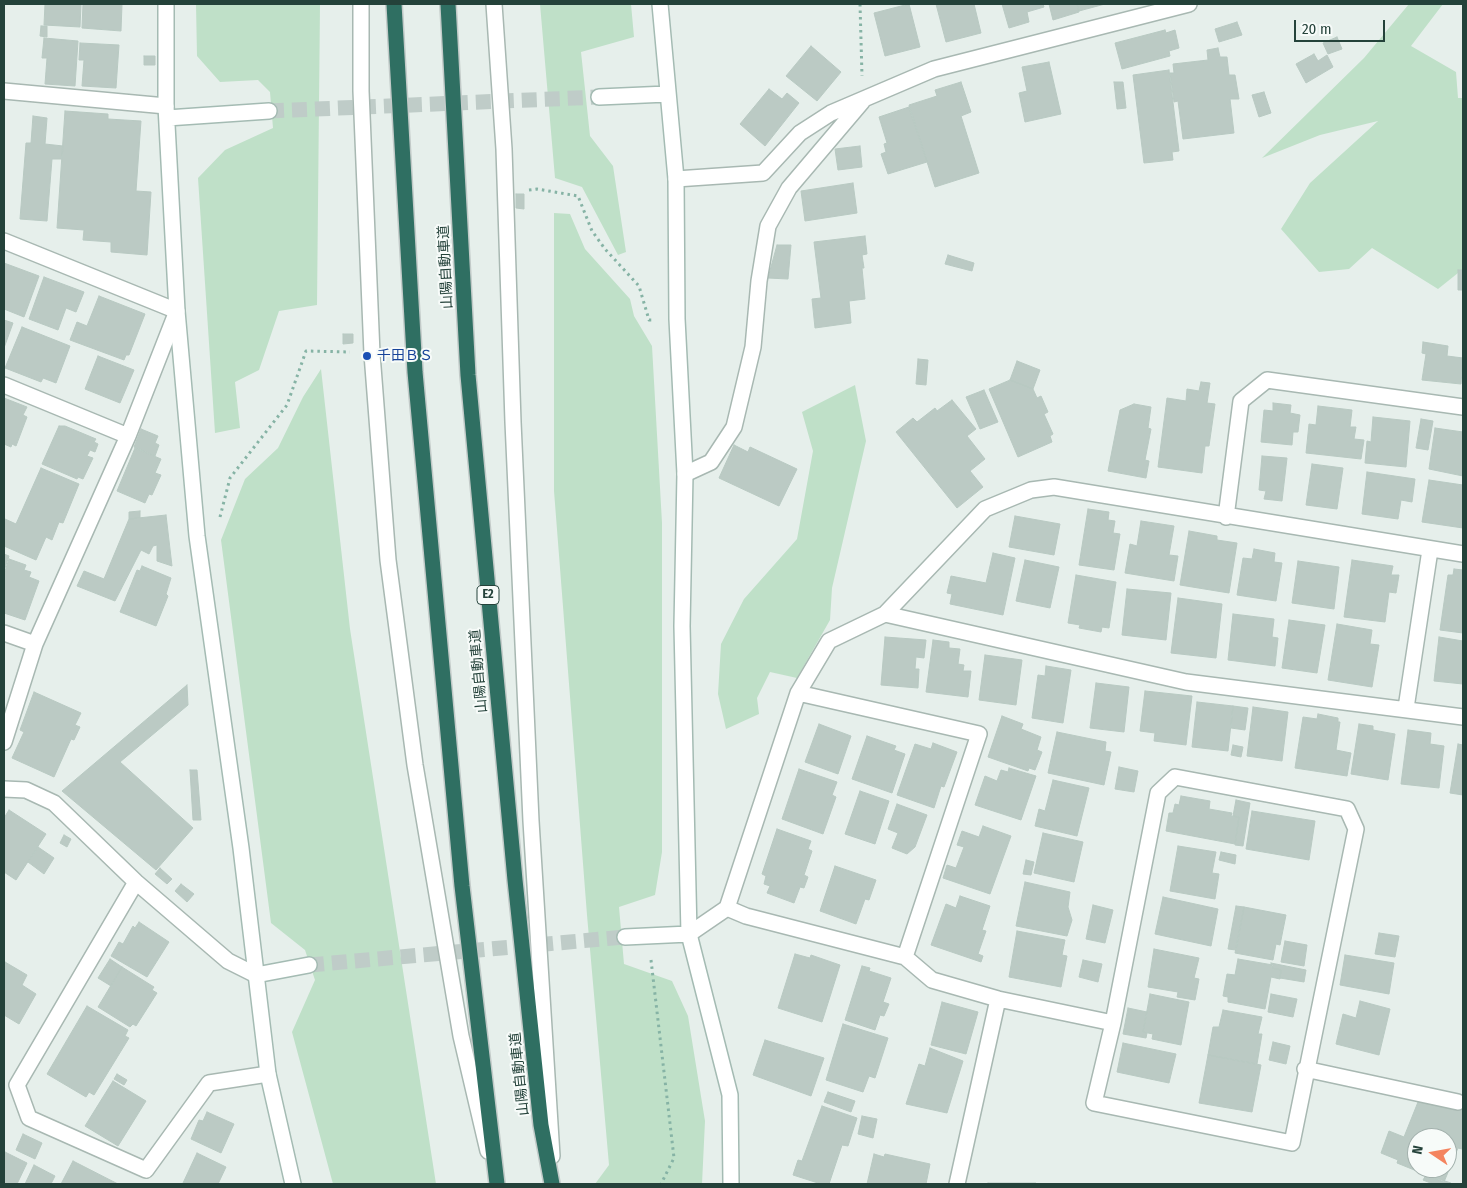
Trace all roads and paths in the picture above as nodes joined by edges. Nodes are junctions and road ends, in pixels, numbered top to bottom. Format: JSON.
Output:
{"nodes":[{"id":1,"x":166,"y":4,"type":"edge"},
{"id":2,"x":362,"y":4,"type":"edge"},
{"id":3,"x":394,"y":4,"type":"edge"},
{"id":4,"x":448,"y":4,"type":"edge"},
{"id":5,"x":494,"y":4,"type":"edge"},
{"id":6,"x":660,"y":4,"type":"edge"},
{"id":7,"x":860,"y":4,"type":"edge"},
{"id":8,"x":1189,"y":4,"type":"edge"},
{"id":9,"x":4,"y":91,"type":"edge"},
{"id":10,"x":667,"y":94,"type":"junction"},
{"id":11,"x":599,"y":97,"type":"tunnel mouth"},
{"id":12,"x":863,"y":100,"type":"junction"},
{"id":13,"x":269,"y":111,"type":"tunnel mouth"},
{"id":14,"x":167,"y":112,"type":"junction"},
{"id":15,"x":676,"y":179,"type":"junction"},
{"id":16,"x":537,"y":189,"type":"dead end"},
{"id":17,"x":4,"y":241,"type":"edge"},
{"id":18,"x":177,"y":311,"type":"junction"},
{"id":19,"x":658,"y":320,"type":"dead end"},
{"id":20,"x":341,"y":352,"type":"dead end"},
{"id":21,"x":4,"y":385,"type":"edge"},
{"id":22,"x":1463,"y":407,"type":"edge"},
{"id":23,"x":128,"y":436,"type":"junction"},
{"id":24,"x":685,"y":474,"type":"junction"},
{"id":25,"x":1226,"y":516,"type":"junction"},
{"id":26,"x":197,"y":536,"type":"junction"},
{"id":27,"x":1430,"y":550,"type":"junction"},
{"id":28,"x":1463,"y":554,"type":"edge"},
{"id":29,"x":885,"y":614,"type":"junction"},
{"id":30,"x":4,"y":633,"type":"edge"},
{"id":31,"x":34,"y":644,"type":"junction"},
{"id":32,"x":798,"y":693,"type":"junction"},
{"id":33,"x":1406,"y":708,"type":"junction"},
{"id":34,"x":1463,"y":717,"type":"edge"},
{"id":35,"x":4,"y":742,"type":"edge"},
{"id":36,"x":4,"y":789,"type":"edge"},
{"id":37,"x":136,"y":882,"type":"junction"},
{"id":38,"x":727,"y":908,"type":"junction"},
{"id":39,"x":690,"y":934,"type":"junction"},
{"id":40,"x":648,"y":936,"type":"junction"},
{"id":41,"x":624,"y":937,"type":"tunnel mouth"},
{"id":42,"x":905,"y":957,"type":"junction"},
{"id":43,"x":309,"y":965,"type":"tunnel mouth"},
{"id":44,"x":256,"y":975,"type":"junction"},
{"id":45,"x":998,"y":999,"type":"junction"},
{"id":46,"x":1113,"y":1023,"type":"junction"},
{"id":47,"x":1305,"y":1069,"type":"junction"},
{"id":48,"x":268,"y":1074,"type":"junction"},
{"id":49,"x":1458,"y":1102,"type":"dead end"},
{"id":50,"x":293,"y":1184,"type":"edge"},
{"id":51,"x":496,"y":1184,"type":"edge"},
{"id":52,"x":553,"y":1184,"type":"edge"},
{"id":53,"x":661,"y":1184,"type":"edge"},
{"id":54,"x":731,"y":1184,"type":"edge"},
{"id":55,"x":957,"y":1184,"type":"edge"}],
"edges":[{"from":1,"to":14,"type":"street"},
{"from":2,"to":51,"type":"street"},
{"from":3,"to":51,"type":"highway"},
{"from":4,"to":52,"type":"highway","name":"山陽自動車道","number":"E2"},
{"from":5,"to":52,"type":"street"},
{"from":6,"to":10,"type":"street"},
{"from":7,"to":12,"type":"path"},
{"from":8,"to":12,"type":"street"},
{"from":9,"to":14,"type":"street"},
{"from":10,"to":11,"type":"street"},
{"from":10,"to":15,"type":"street"},
{"from":12,"to":15,"type":"street"},
{"from":12,"to":24,"type":"street"},
{"from":13,"to":14,"type":"street"},
{"from":14,"to":18,"type":"street"},
{"from":15,"to":24,"type":"street"},
{"from":16,"to":19,"type":"path"},
{"from":17,"to":18,"type":"street"},
{"from":18,"to":23,"type":"street"},
{"from":18,"to":26,"type":"street"},
{"from":20,"to":26,"type":"path"},
{"from":21,"to":23,"type":"street"},
{"from":22,"to":25,"type":"street"},
{"from":23,"to":31,"type":"street"},
{"from":24,"to":39,"type":"street"},
{"from":25,"to":27,"type":"street"},
{"from":25,"to":29,"type":"street"},
{"from":26,"to":44,"type":"street"},
{"from":27,"to":28,"type":"street"},
{"from":27,"to":33,"type":"street"},
{"from":29,"to":32,"type":"street"},
{"from":29,"to":33,"type":"street"},
{"from":30,"to":31,"type":"street"},
{"from":31,"to":35,"type":"street"},
{"from":32,"to":38,"type":"street"},
{"from":32,"to":42,"type":"street"},
{"from":33,"to":34,"type":"street"},
{"from":36,"to":37,"type":"street"},
{"from":37,"to":44,"type":"street"},
{"from":37,"to":48,"type":"street"},
{"from":38,"to":39,"type":"street"},
{"from":38,"to":42,"type":"street"},
{"from":39,"to":40,"type":"street"},
{"from":39,"to":54,"type":"street"},
{"from":40,"to":41,"type":"street"},
{"from":40,"to":53,"type":"path"},
{"from":42,"to":45,"type":"street"},
{"from":43,"to":44,"type":"street"},
{"from":44,"to":48,"type":"street"},
{"from":45,"to":46,"type":"street"},
{"from":45,"to":55,"type":"street"},
{"from":46,"to":47,"type":"street"},
{"from":46,"to":47,"type":"street"},
{"from":47,"to":49,"type":"street"},
{"from":48,"to":50,"type":"street"}]}
